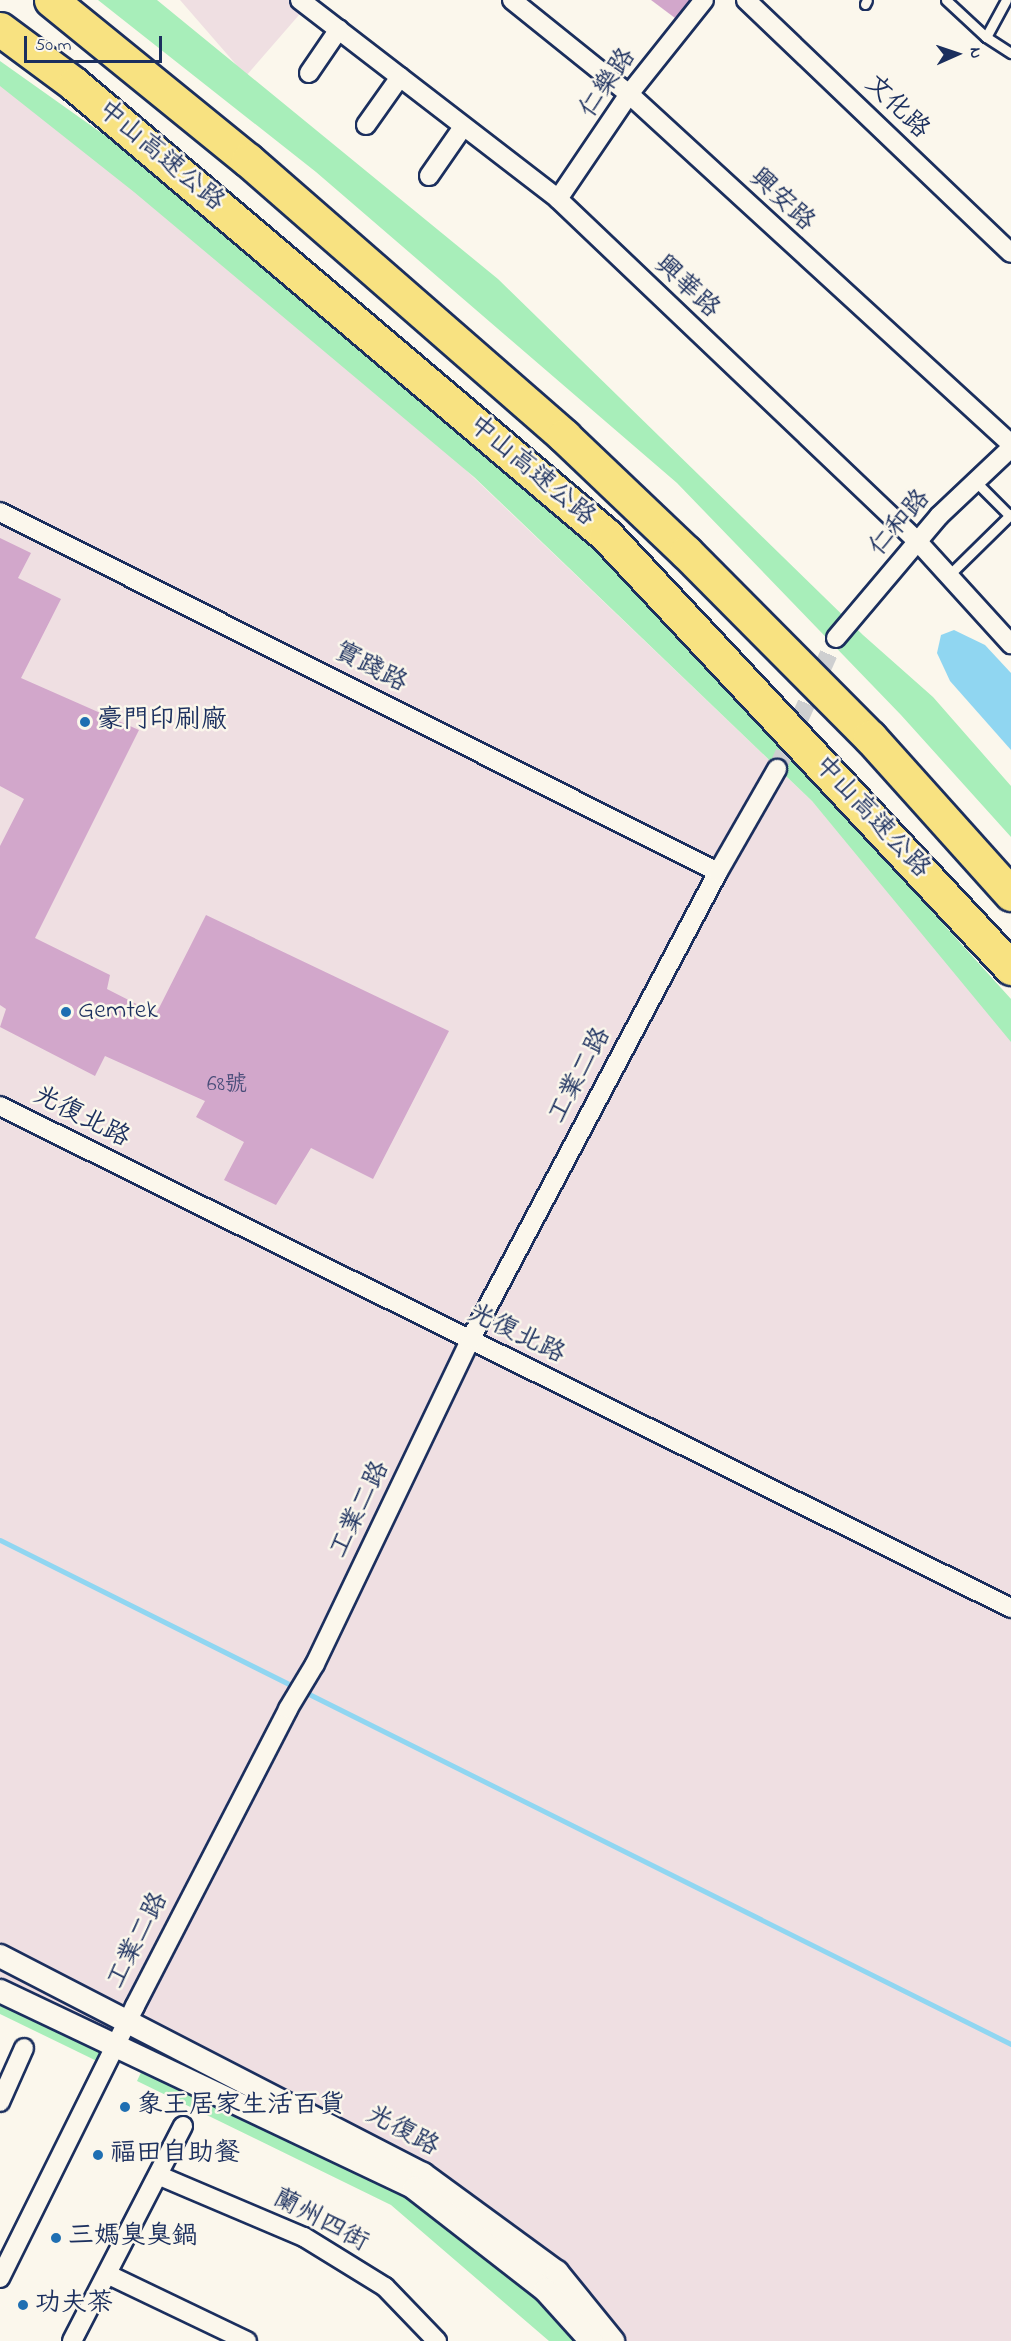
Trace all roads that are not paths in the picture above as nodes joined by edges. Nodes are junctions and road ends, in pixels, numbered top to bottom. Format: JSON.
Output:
{"nodes":[{"id":1,"x":51,"y":0,"type":"edge"},
{"id":2,"x":300,"y":0,"type":"edge"},
{"id":3,"x":512,"y":0,"type":"edge"},
{"id":4,"x":704,"y":0,"type":"edge"},
{"id":5,"x":746,"y":0,"type":"edge"},
{"id":6,"x":946,"y":0,"type":"edge"},
{"id":7,"x":1006,"y":0,"type":"edge"},
{"id":8,"x":339,"y":29,"type":"junction"},
{"id":9,"x":0,"y":30,"type":"edge"},
{"id":10,"x":986,"y":37,"type":"junction"},
{"id":11,"x":1011,"y":53,"type":"edge"},
{"id":12,"x":309,"y":73,"type":"dead end"},
{"id":13,"x":400,"y":77,"type":"junction"},
{"id":14,"x":629,"y":94,"type":"junction"},
{"id":15,"x":366,"y":125,"type":"dead end"},
{"id":16,"x":463,"y":127,"type":"junction"},
{"id":17,"x":429,"y":176,"type":"dead end"},
{"id":18,"x":558,"y":199,"type":"junction"},
{"id":19,"x":1011,"y":253,"type":"edge"},
{"id":20,"x":1011,"y":446,"type":"edge"},
{"id":21,"x":974,"y":480,"type":"junction"},
{"id":22,"x":0,"y":513,"type":"edge"},
{"id":23,"x":1010,"y":515,"type":"edge"},
{"id":24,"x":919,"y":543,"type":"junction"},
{"id":25,"x":949,"y":575,"type":"junction"},
{"id":26,"x":836,"y":638,"type":"tunnel mouth"},
{"id":27,"x":1011,"y":644,"type":"edge"},
{"id":28,"x":777,"y":769,"type":"tunnel mouth"},
{"id":29,"x":718,"y":872,"type":"junction"},
{"id":30,"x":1011,"y":894,"type":"edge"},
{"id":31,"x":1011,"y":968,"type":"edge"},
{"id":32,"x":0,"y":1106,"type":"edge"},
{"id":33,"x":470,"y":1340,"type":"junction"},
{"id":34,"x":1011,"y":1608,"type":"edge"},
{"id":35,"x":0,"y":1956,"type":"edge"},
{"id":36,"x":0,"y":1990,"type":"edge"},
{"id":37,"x":128,"y":2020,"type":"junction"},
{"id":38,"x":114,"y":2047,"type":"junction"},
{"id":39,"x":24,"y":2048,"type":"dead end"},
{"id":40,"x":2,"y":2093,"type":"edge"},
{"id":41,"x":183,"y":2126,"type":"dead end"},
{"id":42,"x":160,"y":2176,"type":"junction"},
{"id":43,"x":109,"y":2275,"type":"junction"},
{"id":44,"x":0,"y":2278,"type":"edge"},
{"id":45,"x":72,"y":2341,"type":"edge"},
{"id":46,"x":247,"y":2341,"type":"edge"},
{"id":47,"x":437,"y":2341,"type":"edge"},
{"id":48,"x":591,"y":2341,"type":"edge"},
{"id":49,"x":613,"y":2341,"type":"edge"}],
"edges":[{"from":1,"to":30,"type":"highway","name":"中山高速公路"},
{"from":2,"to":8,"type":"street","name":"興華路"},
{"from":3,"to":14,"type":"street","name":"興安路"},
{"from":4,"to":14,"type":"street","name":"仁樂路"},
{"from":5,"to":19,"type":"street","name":"文化路"},
{"from":6,"to":10,"type":"lane"},
{"from":7,"to":10,"type":"lane"},
{"from":8,"to":12,"type":"street"},
{"from":8,"to":13,"type":"street","name":"興華路"},
{"from":9,"to":31,"type":"highway","name":"中山高速公路"},
{"from":10,"to":11,"type":"lane"},
{"from":13,"to":15,"type":"street"},
{"from":13,"to":16,"type":"street","name":"興華路"},
{"from":14,"to":18,"type":"street","name":"仁樂路"},
{"from":14,"to":20,"type":"street","name":"興安路"},
{"from":16,"to":17,"type":"street"},
{"from":16,"to":18,"type":"street","name":"興華路"},
{"from":18,"to":24,"type":"street","name":"興華路"},
{"from":20,"to":21,"type":"street","name":"仁和路"},
{"from":21,"to":23,"type":"lane"},
{"from":21,"to":24,"type":"street","name":"仁和路"},
{"from":22,"to":29,"type":"street","name":"實踐路"},
{"from":23,"to":25,"type":"lane"},
{"from":24,"to":25,"type":"street","name":"興華路"},
{"from":24,"to":26,"type":"street","name":"仁和路"},
{"from":25,"to":27,"type":"street","name":"興華路"},
{"from":28,"to":29,"type":"street","name":"工業二路"},
{"from":29,"to":33,"type":"street","name":"工業二路"},
{"from":32,"to":33,"type":"street","name":"光復北路"},
{"from":33,"to":34,"type":"street","name":"光復北路"},
{"from":33,"to":37,"type":"street","name":"工業二路"},
{"from":35,"to":37,"type":"street","name":"光復路"},
{"from":36,"to":38,"type":"street","name":"光復路"},
{"from":37,"to":38,"type":"street","name":"工業二路"},
{"from":37,"to":49,"type":"street","name":"光復路"},
{"from":38,"to":44,"type":"street","name":"工業二路"},
{"from":38,"to":48,"type":"street","name":"光復路"},
{"from":39,"to":40,"type":"street"},
{"from":41,"to":42,"type":"street"},
{"from":42,"to":43,"type":"street"},
{"from":42,"to":47,"type":"street","name":"蘭州四街"},
{"from":43,"to":45,"type":"street"},
{"from":43,"to":46,"type":"street"}]}
